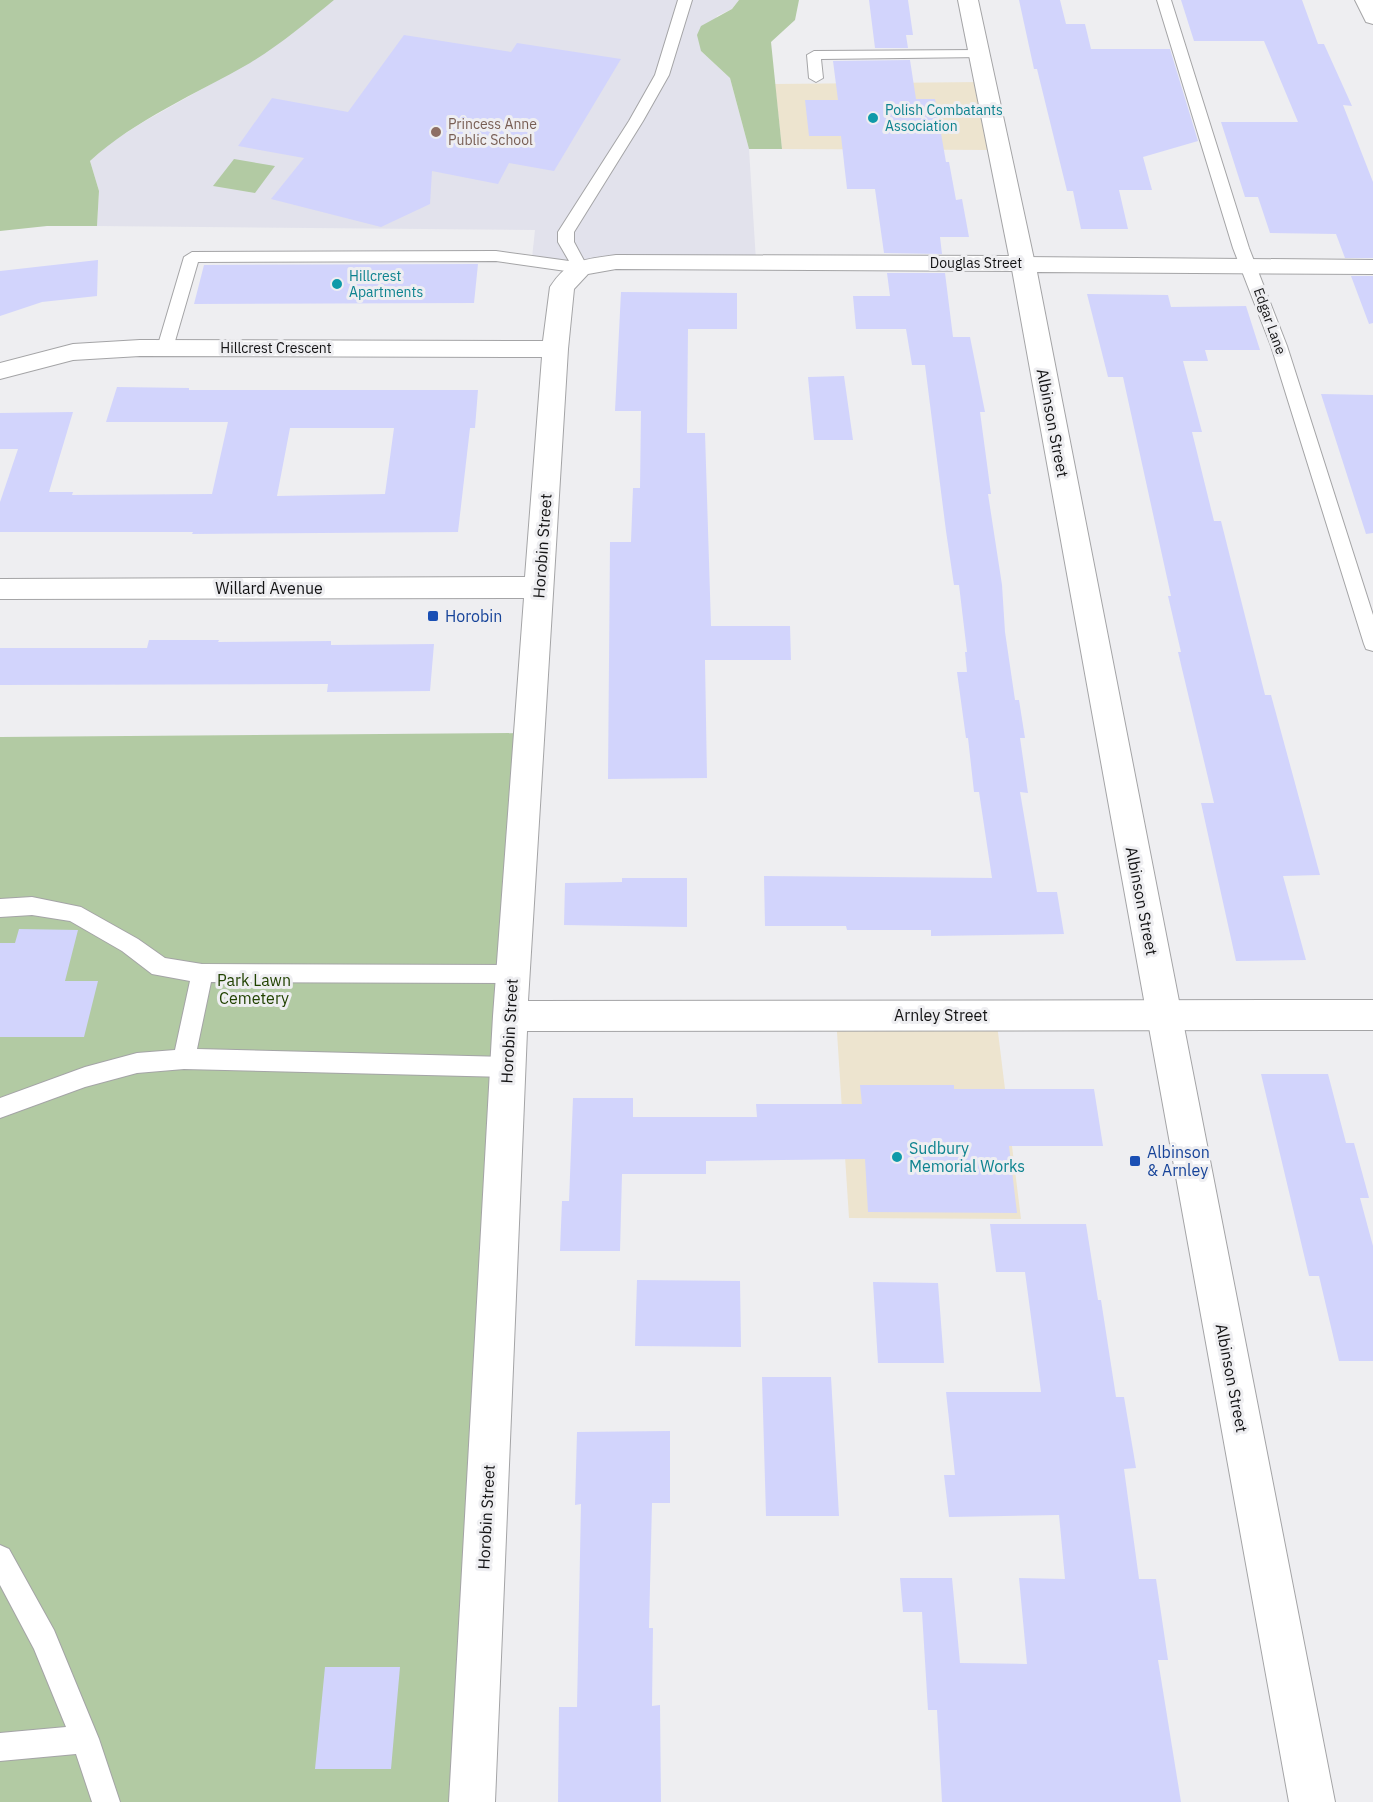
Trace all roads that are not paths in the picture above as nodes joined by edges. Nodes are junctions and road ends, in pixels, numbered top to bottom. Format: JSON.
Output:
{"nodes":[{"id":1,"x":685,"y":0,"type":"edge"},
{"id":2,"x":968,"y":0,"type":"edge"},
{"id":3,"x":1164,"y":0,"type":"edge"},
{"id":4,"x":1365,"y":0,"type":"edge"},
{"id":5,"x":1373,"y":18,"type":"edge"},
{"id":6,"x":980,"y":54,"type":"junction"},
{"id":7,"x":816,"y":78,"type":"dead end"},
{"id":8,"x":1023,"y":264,"type":"junction"},
{"id":9,"x":1250,"y":265,"type":"junction"},
{"id":10,"x":1373,"y":267,"type":"edge"},
{"id":11,"x":580,"y":268,"type":"junction"},
{"id":12,"x":165,"y":348,"type":"junction"},
{"id":13,"x":555,"y":349,"type":"junction"},
{"id":14,"x":0,"y":371,"type":"edge"},
{"id":15,"x":539,"y":587,"type":"junction"},
{"id":16,"x":0,"y":589,"type":"edge"},
{"id":17,"x":1373,"y":644,"type":"edge"},
{"id":18,"x":0,"y":908,"type":"edge"},
{"id":19,"x":202,"y":973,"type":"junction"},
{"id":20,"x":512,"y":974,"type":"junction"},
{"id":21,"x":1164,"y":1015,"type":"junction"},
{"id":22,"x":1373,"y":1015,"type":"edge"},
{"id":23,"x":510,"y":1016,"type":"junction"},
{"id":24,"x":184,"y":1059,"type":"junction"},
{"id":25,"x":507,"y":1066,"type":"junction"},
{"id":26,"x":0,"y":1108,"type":"edge"},
{"id":27,"x":0,"y":1558,"type":"edge"},
{"id":28,"x":85,"y":1739,"type":"junction"},
{"id":29,"x":0,"y":1747,"type":"edge"},
{"id":30,"x":106,"y":1802,"type":"edge"},
{"id":31,"x":472,"y":1802,"type":"edge"},
{"id":32,"x":1312,"y":1802,"type":"edge"}],
"edges":[{"from":1,"to":11,"type":"lane"},
{"from":2,"to":6,"type":"street","name":"Albinson Street"},
{"from":3,"to":9,"type":"lane","name":"Edgar Lane"},
{"from":4,"to":5,"type":"street"},
{"from":6,"to":7,"type":"lane"},
{"from":6,"to":8,"type":"street","name":"Albinson Street"},
{"from":8,"to":9,"type":"street","name":"Douglas Street"},
{"from":8,"to":11,"type":"street","name":"Douglas Street"},
{"from":8,"to":21,"type":"street","name":"Albinson Street"},
{"from":9,"to":10,"type":"street","name":"Douglas Street"},
{"from":9,"to":17,"type":"lane","name":"Edgar Lane"},
{"from":11,"to":12,"type":"lane"},
{"from":11,"to":13,"type":"street","name":"Horobin Street"},
{"from":12,"to":13,"type":"street","name":"Hillcrest Crescent"},
{"from":12,"to":14,"type":"street","name":"Hillcrest Crescent"},
{"from":13,"to":15,"type":"street","name":"Horobin Street"},
{"from":15,"to":16,"type":"street","name":"Willard Avenue"},
{"from":15,"to":20,"type":"street","name":"Horobin Street"},
{"from":18,"to":19,"type":"lane"},
{"from":19,"to":20,"type":"lane"},
{"from":19,"to":24,"type":"lane"},
{"from":20,"to":23,"type":"street","name":"Horobin Street"},
{"from":21,"to":22,"type":"street","name":"Arnley Street"},
{"from":21,"to":23,"type":"street","name":"Arnley Street"},
{"from":21,"to":32,"type":"street","name":"Albinson Street"},
{"from":23,"to":25,"type":"street","name":"Horobin Street"},
{"from":24,"to":25,"type":"lane"},
{"from":24,"to":26,"type":"lane"},
{"from":25,"to":31,"type":"street","name":"Horobin Street"},
{"from":27,"to":28,"type":"lane"},
{"from":28,"to":29,"type":"lane"},
{"from":28,"to":30,"type":"lane"}]}
